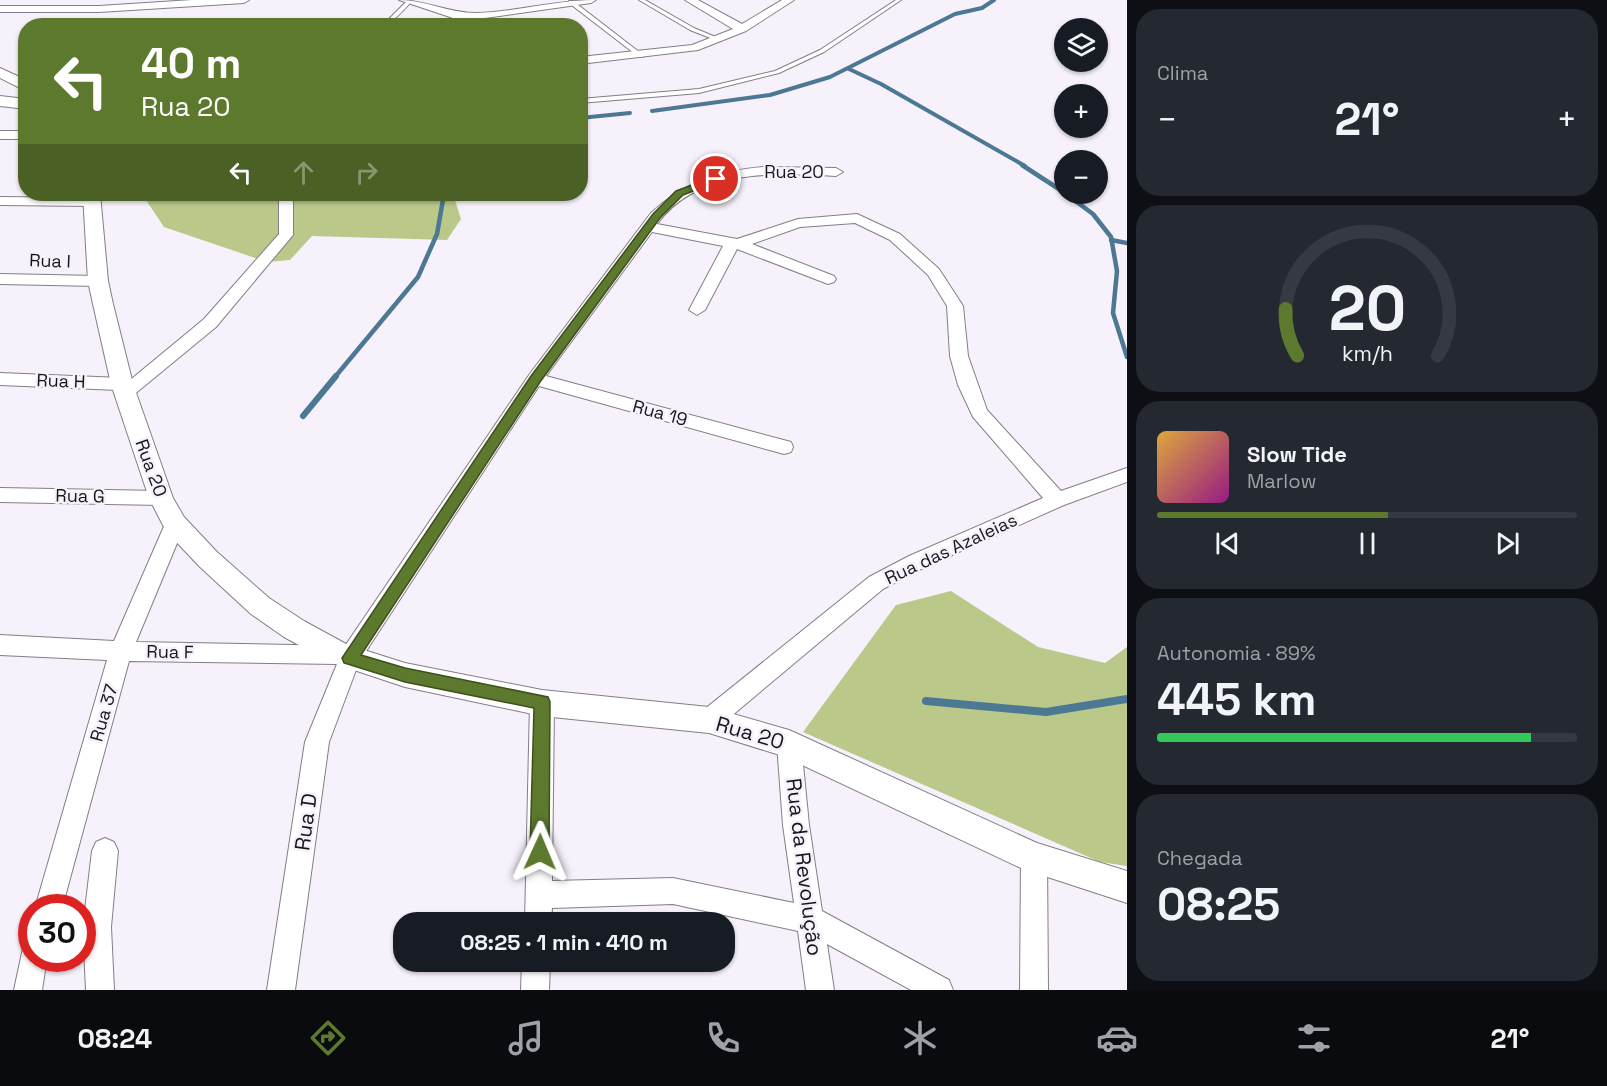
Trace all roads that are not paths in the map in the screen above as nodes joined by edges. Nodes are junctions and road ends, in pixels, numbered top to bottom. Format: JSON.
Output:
{"nodes":[{"id":1,"x":244,"y":0,"type":"edge"},
{"id":2,"x":591,"y":0,"type":"edge"},
{"id":3,"x":641,"y":0,"type":"edge"},
{"id":4,"x":690,"y":0,"type":"edge"},
{"id":5,"x":789,"y":0,"type":"edge"},
{"id":6,"x":220,"y":1,"type":"edge"},
{"id":7,"x":407,"y":1,"type":"edge"},
{"id":8,"x":897,"y":1,"type":"edge"},
{"id":9,"x":571,"y":3,"type":"junction"},
{"id":10,"x":0,"y":9,"type":"edge"},
{"id":11,"x":495,"y":15,"type":"junction"},
{"id":12,"x":393,"y":18,"type":"edge"},
{"id":13,"x":497,"y":18,"type":"edge"},
{"id":14,"x":742,"y":29,"type":"junction"},
{"id":15,"x":720,"y":40,"type":"junction"},
{"id":16,"x":641,"y":56,"type":"junction"},
{"id":17,"x":588,"y":60,"type":"edge"},
{"id":18,"x":0,"y":72,"type":"edge"},
{"id":19,"x":18,"y":82,"type":"edge"},
{"id":20,"x":588,"y":100,"type":"edge"},
{"id":21,"x":0,"y":101,"type":"edge"},
{"id":22,"x":18,"y":103,"type":"edge"},
{"id":23,"x":0,"y":135,"type":"edge"},
{"id":24,"x":18,"y":135,"type":"edge"},
{"id":25,"x":836,"y":172,"type":"dead end"},
{"id":26,"x":18,"y":200,"type":"edge"},
{"id":27,"x":0,"y":201,"type":"edge"},
{"id":28,"x":91,"y":201,"type":"edge"},
{"id":29,"x":286,"y":201,"type":"edge"},
{"id":30,"x":649,"y":227,"type":"junction"},
{"id":31,"x":735,"y":243,"type":"junction"},
{"id":32,"x":0,"y":279,"type":"edge"},
{"id":33,"x":828,"y":279,"type":"dead end"},
{"id":34,"x":98,"y":281,"type":"junction"},
{"id":35,"x":697,"y":310,"type":"dead end"},
{"id":36,"x":0,"y":379,"type":"edge"},
{"id":37,"x":535,"y":379,"type":"junction"},
{"id":38,"x":124,"y":388,"type":"junction"},
{"id":39,"x":784,"y":447,"type":"dead end"},
{"id":40,"x":1127,"y":475,"type":"edge"},
{"id":41,"x":0,"y":495,"type":"edge"},
{"id":42,"x":161,"y":498,"type":"junction"},
{"id":43,"x":1057,"y":500,"type":"junction"},
{"id":44,"x":175,"y":524,"type":"junction"},
{"id":45,"x":0,"y":645,"type":"edge"},
{"id":46,"x":121,"y":651,"type":"junction"},
{"id":47,"x":345,"y":656,"type":"junction"},
{"id":48,"x":542,"y":702,"type":"junction"},
{"id":49,"x":709,"y":720,"type":"junction"},
{"id":50,"x":789,"y":744,"type":"junction"},
{"id":51,"x":105,"y":851,"type":"dead end"},
{"id":52,"x":1034,"y":858,"type":"junction"},
{"id":53,"x":1127,"y":887,"type":"edge"},
{"id":54,"x":52,"y":894,"type":"edge"},
{"id":55,"x":539,"y":895,"type":"junction"},
{"id":56,"x":538,"y":912,"type":"edge"},
{"id":57,"x":811,"y":920,"type":"junction"},
{"id":58,"x":31,"y":972,"type":"edge"},
{"id":59,"x":536,"y":972,"type":"edge"},
{"id":60,"x":28,"y":990,"type":"edge"},
{"id":61,"x":100,"y":990,"type":"edge"},
{"id":62,"x":281,"y":990,"type":"edge"},
{"id":63,"x":535,"y":990,"type":"edge"},
{"id":64,"x":820,"y":990,"type":"edge"},
{"id":65,"x":939,"y":990,"type":"edge"},
{"id":66,"x":1034,"y":990,"type":"edge"}],
"edges":[{"from":1,"to":6,"type":"street"},
{"from":2,"to":9,"type":"street"},
{"from":3,"to":15,"type":"lane"},
{"from":4,"to":14,"type":"street"},
{"from":5,"to":14,"type":"street"},
{"from":6,"to":10,"type":"street"},
{"from":7,"to":11,"type":"street"},
{"from":7,"to":12,"type":"lane"},
{"from":8,"to":20,"type":"lane"},
{"from":9,"to":11,"type":"street"},
{"from":9,"to":16,"type":"lane"},
{"from":11,"to":13,"type":"street"},
{"from":14,"to":15,"type":"street"},
{"from":15,"to":16,"type":"street"},
{"from":16,"to":17,"type":"street"},
{"from":18,"to":19,"type":"street"},
{"from":21,"to":22,"type":"street"},
{"from":23,"to":24,"type":"street"},
{"from":25,"to":30,"type":"street","name":"Rua 20"},
{"from":26,"to":27,"type":"street"},
{"from":28,"to":34,"type":"street","name":"Rua 20"},
{"from":29,"to":38,"type":"street"},
{"from":30,"to":31,"type":"street"},
{"from":30,"to":37,"type":"street","name":"Rua 20"},
{"from":31,"to":33,"type":"street"},
{"from":31,"to":35,"type":"street"},
{"from":31,"to":43,"type":"street"},
{"from":32,"to":34,"type":"street","name":"Rua I"},
{"from":34,"to":38,"type":"street","name":"Rua 20"},
{"from":36,"to":38,"type":"street","name":"Rua H"},
{"from":37,"to":39,"type":"street","name":"Rua 19"},
{"from":37,"to":47,"type":"street","name":"Rua 20"},
{"from":38,"to":42,"type":"street","name":"Rua 20"},
{"from":40,"to":43,"type":"street","name":"Rua das Azaleias"},
{"from":41,"to":42,"type":"street","name":"Rua G"},
{"from":42,"to":44,"type":"street","name":"Rua 20"},
{"from":43,"to":49,"type":"street","name":"Rua das Azaleias"},
{"from":44,"to":46,"type":"street","name":"Rua 37"},
{"from":44,"to":47,"type":"street","name":"Rua 20"},
{"from":45,"to":46,"type":"street","name":"Rua F"},
{"from":46,"to":47,"type":"street","name":"Rua F"},
{"from":46,"to":54,"type":"street","name":"Rua 37"},
{"from":47,"to":48,"type":"street","name":"Rua 20"},
{"from":47,"to":62,"type":"street","name":"Rua D"},
{"from":48,"to":49,"type":"street","name":"Rua 20"},
{"from":48,"to":55,"type":"street"},
{"from":49,"to":50,"type":"street","name":"Rua 20"},
{"from":50,"to":52,"type":"street","name":"Rua 20"},
{"from":50,"to":57,"type":"street","name":"Rua da Revolução"},
{"from":51,"to":61,"type":"street"},
{"from":52,"to":53,"type":"street","name":"Rua 20"},
{"from":52,"to":66,"type":"street"},
{"from":55,"to":56,"type":"street"},
{"from":55,"to":57,"type":"street"},
{"from":57,"to":64,"type":"street","name":"Rua da Revolução"},
{"from":57,"to":65,"type":"street"},
{"from":58,"to":60,"type":"street"},
{"from":59,"to":63,"type":"street"}]}
